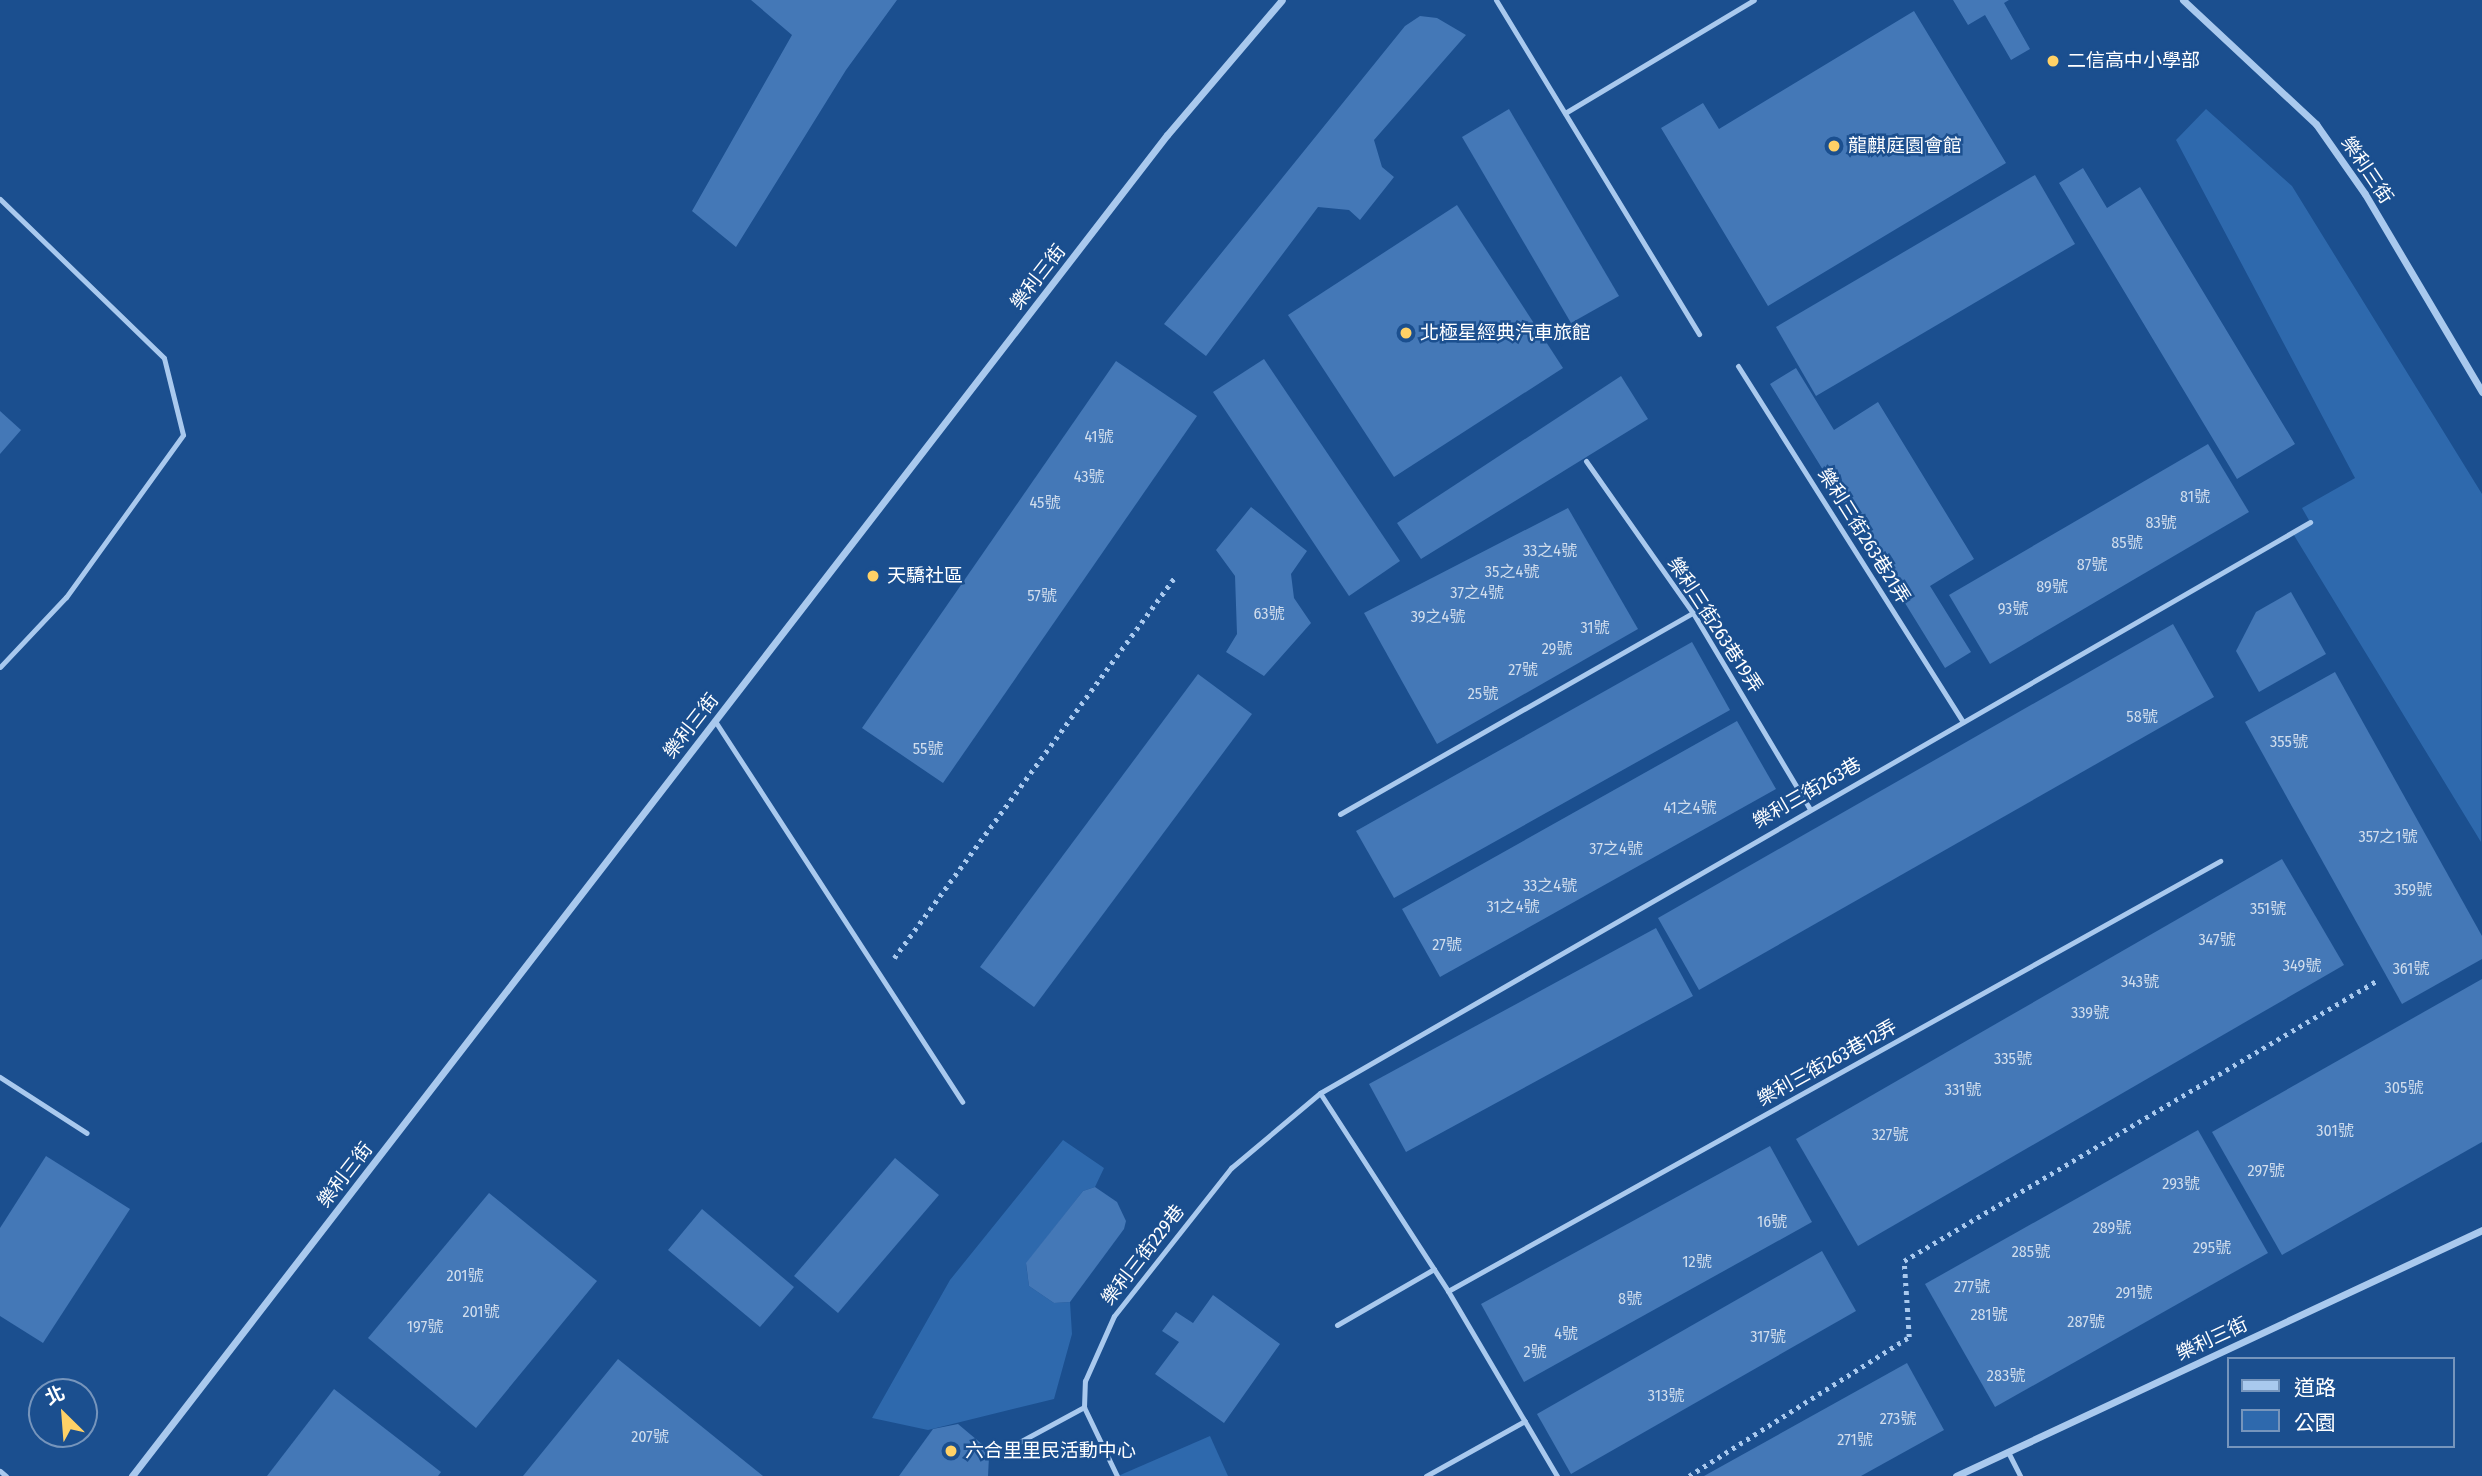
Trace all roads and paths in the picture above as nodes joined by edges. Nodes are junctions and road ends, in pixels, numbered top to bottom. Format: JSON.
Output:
{"nodes":[{"id":1,"x":1282,"y":0,"type":"edge"},
{"id":2,"x":1496,"y":0,"type":"edge"},
{"id":3,"x":1754,"y":0,"type":"edge"},
{"id":4,"x":2183,"y":0,"type":"edge"},
{"id":5,"x":1565,"y":113,"type":"junction"},
{"id":6,"x":0,"y":199,"type":"edge"},
{"id":7,"x":1699,"y":334,"type":"dead end"},
{"id":8,"x":1738,"y":366,"type":"dead end"},
{"id":9,"x":2482,"y":393,"type":"edge"},
{"id":10,"x":1586,"y":461,"type":"dead end"},
{"id":11,"x":2310,"y":522,"type":"dead end"},
{"id":12,"x":1175,"y":578,"type":"dead end"},
{"id":13,"x":1693,"y":613,"type":"junction"},
{"id":14,"x":0,"y":667,"type":"edge"},
{"id":15,"x":715,"y":720,"type":"junction"},
{"id":16,"x":1962,"y":722,"type":"junction"},
{"id":17,"x":1810,"y":809,"type":"junction"},
{"id":18,"x":1340,"y":814,"type":"dead end"},
{"id":19,"x":2220,"y":862,"type":"dead end"},
{"id":20,"x":881,"y":976,"type":"junction"},
{"id":21,"x":2378,"y":980,"type":"dead end"},
{"id":22,"x":0,"y":1077,"type":"edge"},
{"id":23,"x":1320,"y":1093,"type":"junction"},
{"id":24,"x":962,"y":1102,"type":"dead end"},
{"id":25,"x":87,"y":1133,"type":"dead end"},
{"id":26,"x":2482,"y":1230,"type":"edge"},
{"id":27,"x":1434,"y":1269,"type":"junction"},
{"id":28,"x":1448,"y":1291,"type":"junction"},
{"id":29,"x":1337,"y":1325,"type":"dead end"},
{"id":30,"x":1084,"y":1407,"type":"junction"},
{"id":31,"x":1525,"y":1421,"type":"junction"},
{"id":32,"x":1012,"y":1446,"type":"dead end"},
{"id":33,"x":2008,"y":1452,"type":"junction"},
{"id":34,"x":0,"y":1471,"type":"edge"},
{"id":35,"x":6,"y":1476,"type":"edge"},
{"id":36,"x":132,"y":1476,"type":"edge"},
{"id":37,"x":1117,"y":1476,"type":"edge"},
{"id":38,"x":1426,"y":1476,"type":"edge"},
{"id":39,"x":1557,"y":1476,"type":"edge"},
{"id":40,"x":1689,"y":1476,"type":"edge"},
{"id":41,"x":1956,"y":1476,"type":"edge"},
{"id":42,"x":2020,"y":1476,"type":"edge"}],
"edges":[{"from":1,"to":15,"type":"street","name":"樂利三街"},
{"from":2,"to":5,"type":"lane"},
{"from":3,"to":5,"type":"lane"},
{"from":4,"to":9,"type":"street","name":"樂利三街"},
{"from":5,"to":7,"type":"lane"},
{"from":6,"to":14,"type":"lane"},
{"from":8,"to":16,"type":"lane","name":"樂利三街263巷21弄"},
{"from":10,"to":13,"type":"lane","name":"樂利三街263巷19弄"},
{"from":11,"to":16,"type":"lane","name":"樂利三街263巷"},
{"from":12,"to":20,"type":"path"},
{"from":13,"to":17,"type":"lane","name":"樂利三街263巷19弄"},
{"from":13,"to":18,"type":"lane"},
{"from":15,"to":20,"type":"lane"},
{"from":15,"to":36,"type":"street","name":"樂利三街"},
{"from":16,"to":17,"type":"lane","name":"樂利三街263巷"},
{"from":17,"to":23,"type":"lane","name":"樂利三街263巷"},
{"from":19,"to":28,"type":"lane","name":"樂利三街263巷12弄"},
{"from":20,"to":24,"type":"lane"},
{"from":21,"to":40,"type":"path"},
{"from":22,"to":25,"type":"lane"},
{"from":23,"to":27,"type":"lane"},
{"from":23,"to":30,"type":"lane","name":"樂利三街229巷"},
{"from":26,"to":33,"type":"street","name":"樂利三街"},
{"from":27,"to":28,"type":"lane"},
{"from":27,"to":29,"type":"lane"},
{"from":28,"to":31,"type":"lane"},
{"from":30,"to":32,"type":"lane"},
{"from":30,"to":37,"type":"lane"},
{"from":31,"to":38,"type":"lane"},
{"from":31,"to":39,"type":"lane"},
{"from":33,"to":41,"type":"street","name":"樂利三街"},
{"from":33,"to":42,"type":"lane"},
{"from":34,"to":35,"type":"lane"}]}
